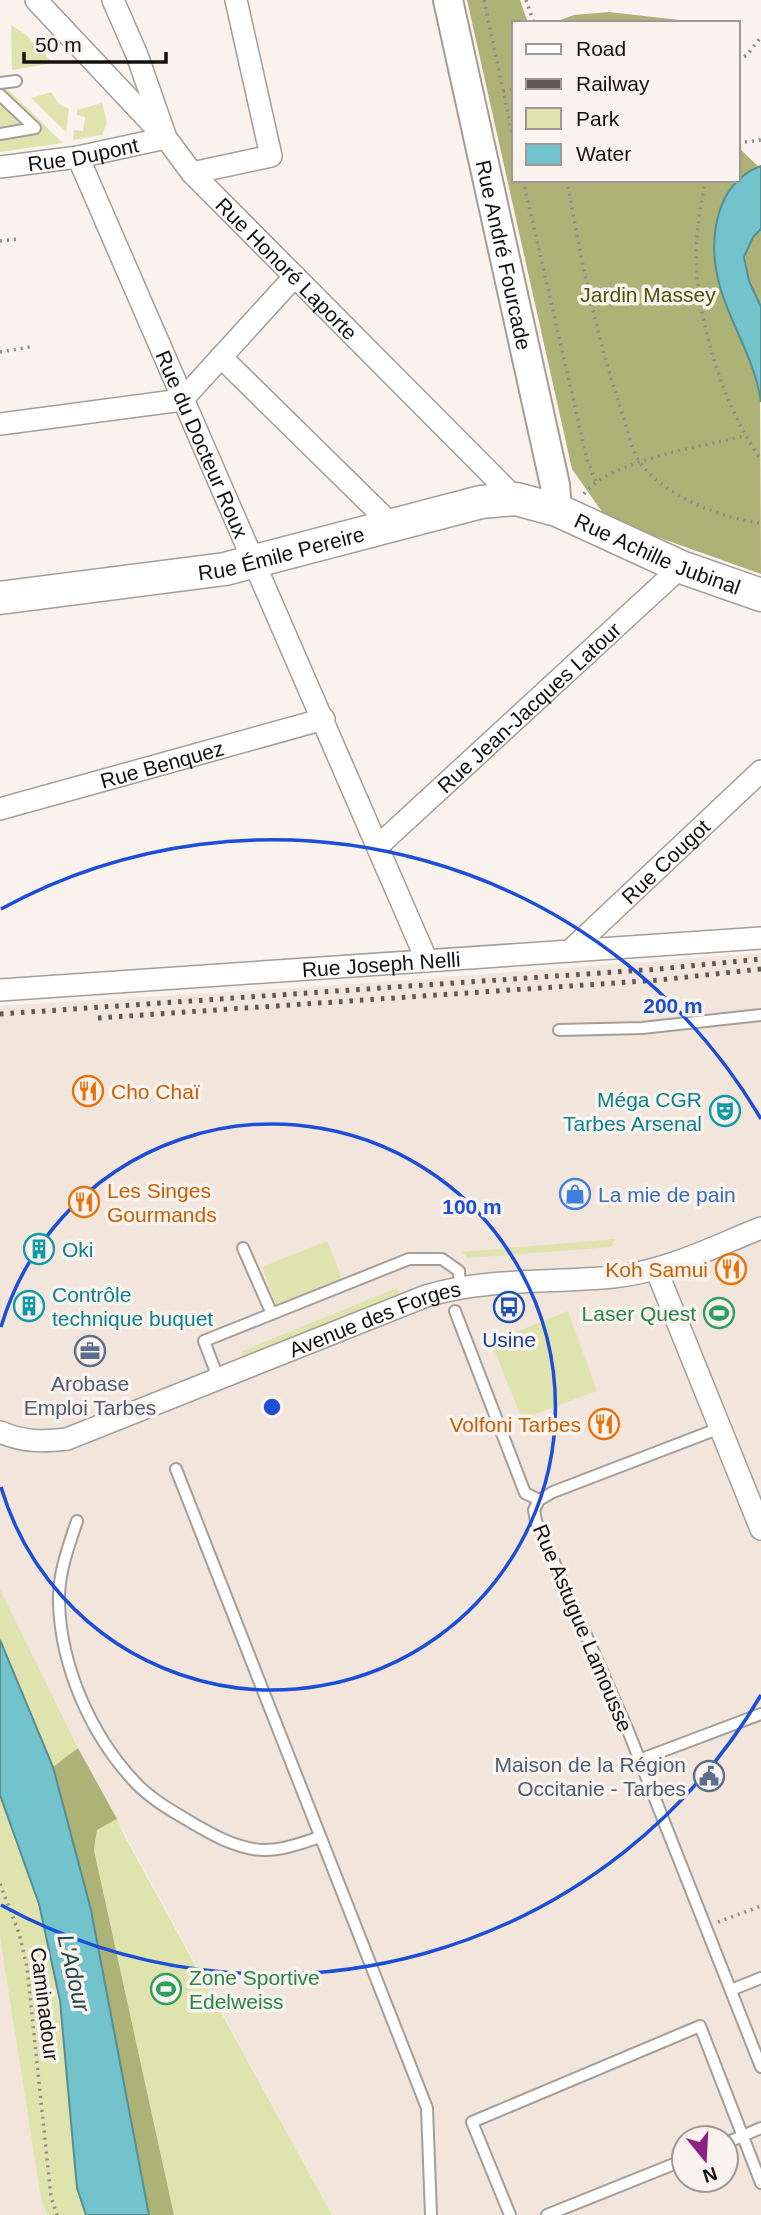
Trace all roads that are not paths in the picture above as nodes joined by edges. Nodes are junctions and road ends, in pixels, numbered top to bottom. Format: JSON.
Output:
{"nodes":[{"id":1,"x":36,"y":0,"type":"edge"},
{"id":2,"x":113,"y":0,"type":"edge"},
{"id":3,"x":236,"y":0,"type":"edge"},
{"id":4,"x":448,"y":0,"type":"edge"},
{"id":5,"x":16,"y":81,"type":"dead end"},
{"id":6,"x":0,"y":83,"type":"edge"},
{"id":7,"x":0,"y":95,"type":"edge"},
{"id":8,"x":0,"y":134,"type":"edge"},
{"id":9,"x":166,"y":138,"type":"junction"},
{"id":10,"x":78,"y":157,"type":"junction"},
{"id":11,"x":0,"y":167,"type":"edge"},
{"id":12,"x":192,"y":173,"type":"junction"},
{"id":13,"x":295,"y":276,"type":"junction"},
{"id":14,"x":221,"y":357,"type":"junction"},
{"id":15,"x":181,"y":400,"type":"junction"},
{"id":16,"x":0,"y":424,"type":"edge"},
{"id":17,"x":516,"y":499,"type":"junction"},
{"id":18,"x":565,"y":513,"type":"junction"},
{"id":19,"x":392,"y":525,"type":"junction"},
{"id":20,"x":252,"y":562,"type":"junction"},
{"id":21,"x":681,"y":568,"type":"junction"},
{"id":22,"x":761,"y":595,"type":"edge"},
{"id":23,"x":0,"y":598,"type":"edge"},
{"id":24,"x":324,"y":719,"type":"junction"},
{"id":25,"x":761,"y":771,"type":"edge"},
{"id":26,"x":0,"y":809,"type":"edge"},
{"id":27,"x":378,"y":846,"type":"junction"},
{"id":28,"x":761,"y":938,"type":"edge"},
{"id":29,"x":570,"y":951,"type":"junction"},
{"id":30,"x":427,"y":961,"type":"junction"},
{"id":31,"x":0,"y":990,"type":"edge"},
{"id":32,"x":761,"y":1015,"type":"edge"},
{"id":33,"x":559,"y":1030,"type":"dead end"},
{"id":34,"x":761,"y":1228,"type":"edge"},
{"id":35,"x":243,"y":1248,"type":"dead end"},
{"id":36,"x":656,"y":1269,"type":"junction"},
{"id":37,"x":460,"y":1286,"type":"junction"},
{"id":38,"x":455,"y":1311,"type":"dead end"},
{"id":39,"x":272,"y":1314,"type":"junction"},
{"id":40,"x":219,"y":1380,"type":"junction"},
{"id":41,"x":720,"y":1428,"type":"junction"},
{"id":42,"x":0,"y":1433,"type":"edge"},
{"id":43,"x":176,"y":1469,"type":"dead end"},
{"id":44,"x":539,"y":1500,"type":"junction"},
{"id":45,"x":77,"y":1521,"type":"dead end"},
{"id":46,"x":761,"y":1529,"type":"edge"},
{"id":47,"x":761,"y":1714,"type":"edge"},
{"id":48,"x":639,"y":1760,"type":"junction"},
{"id":49,"x":320,"y":1837,"type":"junction"},
{"id":50,"x":761,"y":1978,"type":"edge"},
{"id":51,"x":731,"y":1990,"type":"junction"},
{"id":52,"x":761,"y":2067,"type":"edge"},
{"id":53,"x":761,"y":2128,"type":"edge"},
{"id":54,"x":742,"y":2136,"type":"junction"},
{"id":55,"x":670,"y":2166,"type":"edge"},
{"id":56,"x":761,"y":2183,"type":"edge"},
{"id":57,"x":431,"y":2215,"type":"edge"},
{"id":58,"x":510,"y":2215,"type":"edge"},
{"id":59,"x":547,"y":2215,"type":"edge"}],
"edges":[{"from":1,"to":9,"type":"street"},
{"from":2,"to":9,"type":"street","name":"Rue Honoré Laporte"},
{"from":3,"to":12,"type":"street"},
{"from":4,"to":18,"type":"street","name":"Rue André Fourcade"},
{"from":5,"to":6,"type":"lane"},
{"from":7,"to":8,"type":"lane"},
{"from":9,"to":10,"type":"street","name":"Rue Dupont"},
{"from":9,"to":12,"type":"street","name":"Rue Honoré Laporte"},
{"from":10,"to":11,"type":"street","name":"Rue Dupont"},
{"from":10,"to":15,"type":"street","name":"Rue du Docteur Roux"},
{"from":12,"to":13,"type":"street","name":"Rue Honoré Laporte"},
{"from":13,"to":14,"type":"street"},
{"from":13,"to":17,"type":"street","name":"Rue Honoré Laporte"},
{"from":14,"to":15,"type":"street"},
{"from":14,"to":19,"type":"street"},
{"from":15,"to":16,"type":"street"},
{"from":15,"to":20,"type":"street","name":"Rue du Docteur Roux"},
{"from":17,"to":18,"type":"main road","name":"Rue Émile Pereire"},
{"from":17,"to":19,"type":"main road","name":"Rue Émile Pereire"},
{"from":18,"to":21,"type":"main road","name":"Rue Achille Jubinal"},
{"from":19,"to":20,"type":"main road","name":"Rue Émile Pereire"},
{"from":20,"to":23,"type":"main road","name":"Rue Émile Pereire"},
{"from":20,"to":24,"type":"street","name":"Rue du Docteur Roux"},
{"from":21,"to":22,"type":"main road","name":"Rue Achille Jubinal"},
{"from":21,"to":27,"type":"street","name":"Rue Jean-Jacques Latour"},
{"from":24,"to":26,"type":"street","name":"Rue Benquez"},
{"from":24,"to":27,"type":"street","name":"Rue du Docteur Roux"},
{"from":25,"to":29,"type":"street","name":"Rue Cougot"},
{"from":27,"to":30,"type":"street","name":"Rue du Docteur Roux"},
{"from":28,"to":29,"type":"street","name":"Rue Joseph Nelli"},
{"from":29,"to":30,"type":"street","name":"Rue Joseph Nelli"},
{"from":30,"to":31,"type":"street","name":"Rue Joseph Nelli"},
{"from":32,"to":33,"type":"lane"},
{"from":34,"to":36,"type":"street","name":"Avenue des Forges"},
{"from":35,"to":39,"type":"lane"},
{"from":36,"to":37,"type":"street","name":"Avenue des Forges"},
{"from":36,"to":41,"type":"street"},
{"from":37,"to":39,"type":"lane"},
{"from":37,"to":40,"type":"street","name":"Avenue des Forges"},
{"from":38,"to":44,"type":"lane","name":"Rue Astugue Lamousse"},
{"from":39,"to":40,"type":"lane"},
{"from":40,"to":42,"type":"street","name":"Avenue des Forges"},
{"from":41,"to":44,"type":"lane"},
{"from":41,"to":46,"type":"street"},
{"from":43,"to":49,"type":"lane"},
{"from":44,"to":48,"type":"lane","name":"Rue Astugue Lamousse"},
{"from":45,"to":49,"type":"lane"},
{"from":47,"to":48,"type":"lane"},
{"from":48,"to":51,"type":"lane","name":"Rue Astugue Lamousse"},
{"from":49,"to":57,"type":"lane"},
{"from":50,"to":51,"type":"lane"},
{"from":51,"to":52,"type":"lane","name":"Rue Astugue Lamousse"},
{"from":53,"to":54,"type":"lane"},
{"from":54,"to":56,"type":"lane"},
{"from":54,"to":58,"type":"lane"},
{"from":55,"to":59,"type":"lane"}]}
